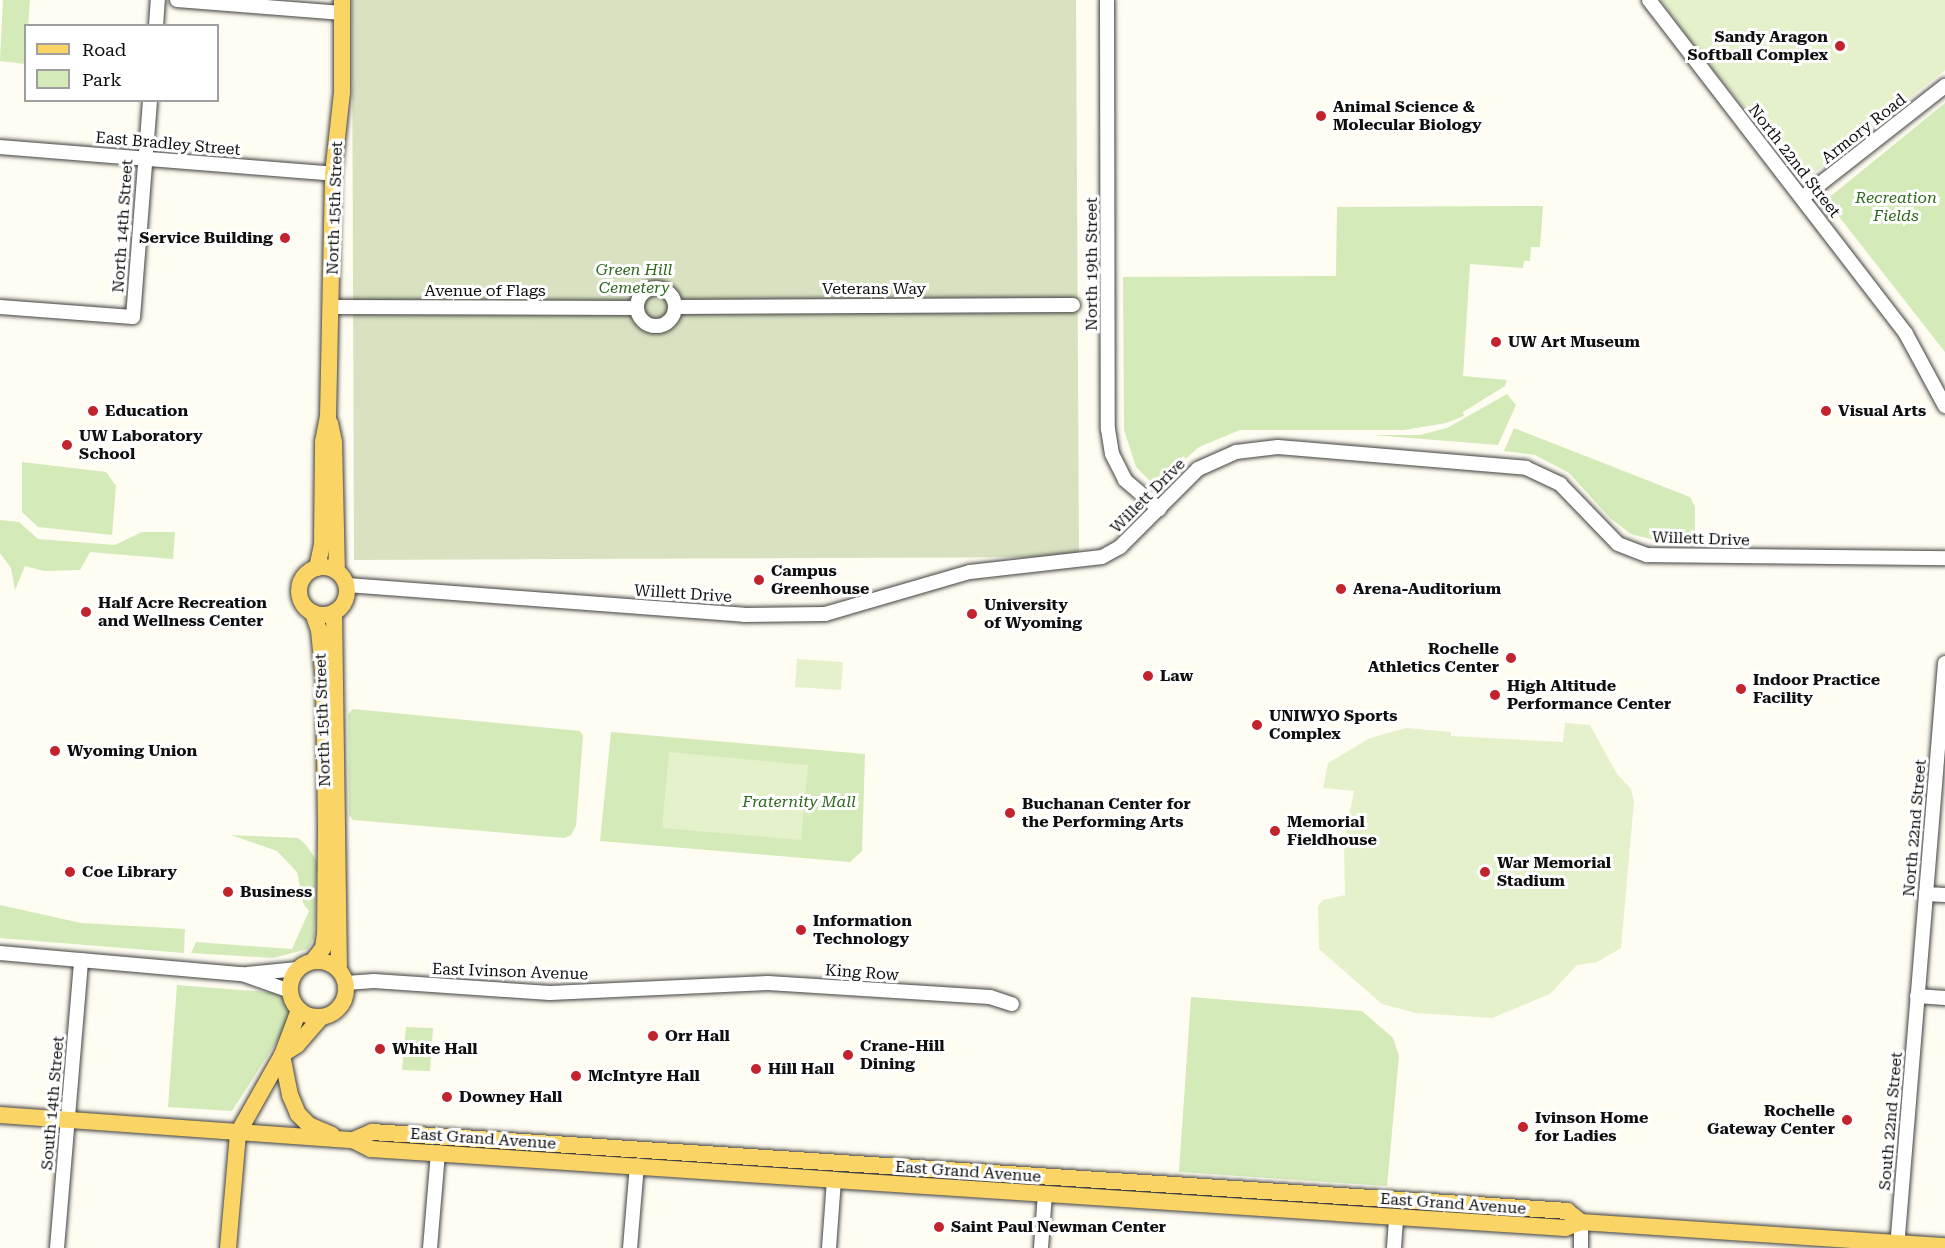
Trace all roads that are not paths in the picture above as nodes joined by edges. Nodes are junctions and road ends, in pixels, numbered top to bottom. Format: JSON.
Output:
{"nodes":[{"id":1,"x":158,"y":0,"type":"edge"},
{"id":2,"x":177,"y":0,"type":"edge"},
{"id":3,"x":1107,"y":0,"type":"edge"},
{"id":4,"x":1649,"y":0,"type":"edge"},
{"id":5,"x":342,"y":7,"type":"edge"},
{"id":6,"x":156,"y":24,"type":"edge"},
{"id":7,"x":1945,"y":86,"type":"edge"},
{"id":8,"x":150,"y":102,"type":"edge"},
{"id":9,"x":0,"y":147,"type":"edge"},
{"id":10,"x":145,"y":159,"type":"junction"},
{"id":11,"x":333,"y":174,"type":"junction"},
{"id":12,"x":1802,"y":198,"type":"junction"},
{"id":13,"x":1073,"y":305,"type":"dead end"},
{"id":14,"x":0,"y":307,"type":"edge"},
{"id":15,"x":332,"y":307,"type":"junction"},
{"id":16,"x":675,"y":307,"type":"junction"},
{"id":17,"x":637,"y":308,"type":"junction"},
{"id":18,"x":1945,"y":406,"type":"edge"},
{"id":19,"x":328,"y":417,"type":"junction"},
{"id":20,"x":1159,"y":509,"type":"junction"},
{"id":21,"x":1945,"y":558,"type":"edge"},
{"id":22,"x":317,"y":568,"type":"junction"},
{"id":23,"x":337,"y":571,"type":"junction"},
{"id":24,"x":347,"y":585,"type":"junction"},
{"id":25,"x":313,"y":613,"type":"junction"},
{"id":26,"x":334,"y":613,"type":"junction"},
{"id":27,"x":1945,"y":663,"type":"edge"},
{"id":28,"x":1940,"y":789,"type":"edge"},
{"id":29,"x":332,"y":828,"type":"junction"},
{"id":30,"x":1926,"y":894,"type":"junction"},
{"id":31,"x":1945,"y":896,"type":"edge"},
{"id":32,"x":0,"y":953,"type":"edge"},
{"id":33,"x":81,"y":960,"type":"junction"},
{"id":34,"x":314,"y":961,"type":"junction"},
{"id":35,"x":298,"y":969,"type":"junction"},
{"id":36,"x":242,"y":974,"type":"junction"},
{"id":37,"x":343,"y":976,"type":"junction"},
{"id":38,"x":708,"y":988,"type":"joint"},
{"id":39,"x":290,"y":991,"type":"junction"},
{"id":40,"x":1917,"y":996,"type":"junction"},
{"id":41,"x":1945,"y":998,"type":"edge"},
{"id":42,"x":1012,"y":1004,"type":"dead end"},
{"id":43,"x":299,"y":1010,"type":"junction"},
{"id":44,"x":321,"y":1017,"type":"junction"},
{"id":45,"x":282,"y":1055,"type":"junction"},
{"id":46,"x":0,"y":1115,"type":"edge"},
{"id":47,"x":68,"y":1121,"type":"junction"},
{"id":48,"x":238,"y":1132,"type":"junction"},
{"id":49,"x":353,"y":1140,"type":"junction"},
{"id":50,"x":438,"y":1152,"type":"junction"},
{"id":51,"x":637,"y":1166,"type":"junction"},
{"id":52,"x":834,"y":1180,"type":"junction"},
{"id":53,"x":1045,"y":1194,"type":"junction"},
{"id":54,"x":1396,"y":1217,"type":"junction"},
{"id":55,"x":1581,"y":1222,"type":"junction"},
{"id":56,"x":1897,"y":1246,"type":"edge"},
{"id":57,"x":1945,"y":1246,"type":"edge"},
{"id":58,"x":57,"y":1248,"type":"edge"},
{"id":59,"x":228,"y":1248,"type":"edge"},
{"id":60,"x":430,"y":1248,"type":"edge"},
{"id":61,"x":630,"y":1248,"type":"edge"},
{"id":62,"x":829,"y":1248,"type":"edge"},
{"id":63,"x":1041,"y":1248,"type":"edge"},
{"id":64,"x":1394,"y":1248,"type":"edge"},
{"id":65,"x":1581,"y":1248,"type":"edge"}],
"edges":[{"from":1,"to":6,"type":"street"},
{"from":2,"to":5,"type":"street"},
{"from":3,"to":20,"type":"street","name":"North 19th Street"},
{"from":4,"to":12,"type":"street","name":"North 22nd Street"},
{"from":5,"to":11,"type":"main road","name":"North 15th Street"},
{"from":7,"to":12,"type":"street","name":"Armory Road"},
{"from":8,"to":10,"type":"street","name":"North 14th Street"},
{"from":9,"to":10,"type":"street","name":"East Bradley Street"},
{"from":10,"to":11,"type":"street","name":"East Bradley Street"},
{"from":10,"to":14,"type":"street","name":"North 14th Street"},
{"from":11,"to":15,"type":"main road","name":"North 15th Street"},
{"from":12,"to":18,"type":"street","name":"North 22nd Street"},
{"from":13,"to":16,"type":"street","name":"Veterans Way"},
{"from":15,"to":17,"type":"street","name":"Avenue of Flags"},
{"from":15,"to":19,"type":"main road","name":"North 15th Street"},
{"from":16,"to":17,"type":"street"},
{"from":16,"to":17,"type":"street"},
{"from":19,"to":22,"type":"main road","name":"North 15th Street"},
{"from":19,"to":23,"type":"main road","name":"North 15th Street"},
{"from":20,"to":21,"type":"street","name":"Willett Drive"},
{"from":20,"to":24,"type":"street","name":"Willett Drive"},
{"from":22,"to":23,"type":"main road"},
{"from":22,"to":25,"type":"main road","name":"North 15th Street"},
{"from":23,"to":24,"type":"main road"},
{"from":24,"to":26,"type":"main road","name":"North 15th Street"},
{"from":25,"to":26,"type":"main road"},
{"from":25,"to":29,"type":"main road","name":"North 15th Street"},
{"from":26,"to":29,"type":"main road","name":"North 15th Street"},
{"from":27,"to":28,"type":"street","name":"North 22nd Street"},
{"from":28,"to":30,"type":"street","name":"North 22nd Street"},
{"from":29,"to":34,"type":"main road"},
{"from":29,"to":37,"type":"main road"},
{"from":30,"to":31,"type":"street"},
{"from":30,"to":40,"type":"street","name":"North 22nd Street"},
{"from":32,"to":33,"type":"street"},
{"from":33,"to":36,"type":"street"},
{"from":33,"to":47,"type":"street","name":"South 14th Street"},
{"from":34,"to":35,"type":"main road"},
{"from":34,"to":37,"type":"main road"},
{"from":35,"to":36,"type":"street"},
{"from":35,"to":39,"type":"main road"},
{"from":36,"to":39,"type":"street"},
{"from":37,"to":38,"type":"street","name":"East Ivinson Avenue"},
{"from":37,"to":44,"type":"main road"},
{"from":38,"to":42,"type":"street","name":"King Row"},
{"from":39,"to":43,"type":"main road"},
{"from":40,"to":41,"type":"street"},
{"from":40,"to":56,"type":"street","name":"South 22nd Street"},
{"from":43,"to":44,"type":"main road"},
{"from":43,"to":45,"type":"main road"},
{"from":44,"to":45,"type":"main road"},
{"from":45,"to":48,"type":"main road"},
{"from":45,"to":49,"type":"main road"},
{"from":46,"to":47,"type":"main road","name":"East Grand Avenue"},
{"from":47,"to":48,"type":"main road","name":"East Grand Avenue"},
{"from":47,"to":58,"type":"street","name":"South 14th Street"},
{"from":48,"to":49,"type":"main road","name":"East Grand Avenue"},
{"from":48,"to":59,"type":"main road"},
{"from":49,"to":50,"type":"main road","name":"East Grand Avenue"},
{"from":49,"to":55,"type":"main road","name":"East Grand Avenue"},
{"from":50,"to":51,"type":"main road","name":"East Grand Avenue"},
{"from":50,"to":60,"type":"street"},
{"from":51,"to":52,"type":"main road","name":"East Grand Avenue"},
{"from":51,"to":61,"type":"street"},
{"from":52,"to":53,"type":"main road","name":"East Grand Avenue"},
{"from":52,"to":62,"type":"street"},
{"from":53,"to":54,"type":"main road","name":"East Grand Avenue"},
{"from":53,"to":63,"type":"street"},
{"from":54,"to":55,"type":"main road","name":"East Grand Avenue"},
{"from":54,"to":64,"type":"street"},
{"from":55,"to":56,"type":"main road","name":"East Grand Avenue"},
{"from":55,"to":65,"type":"street"},
{"from":56,"to":57,"type":"main road","name":"East Grand Avenue"}]}
